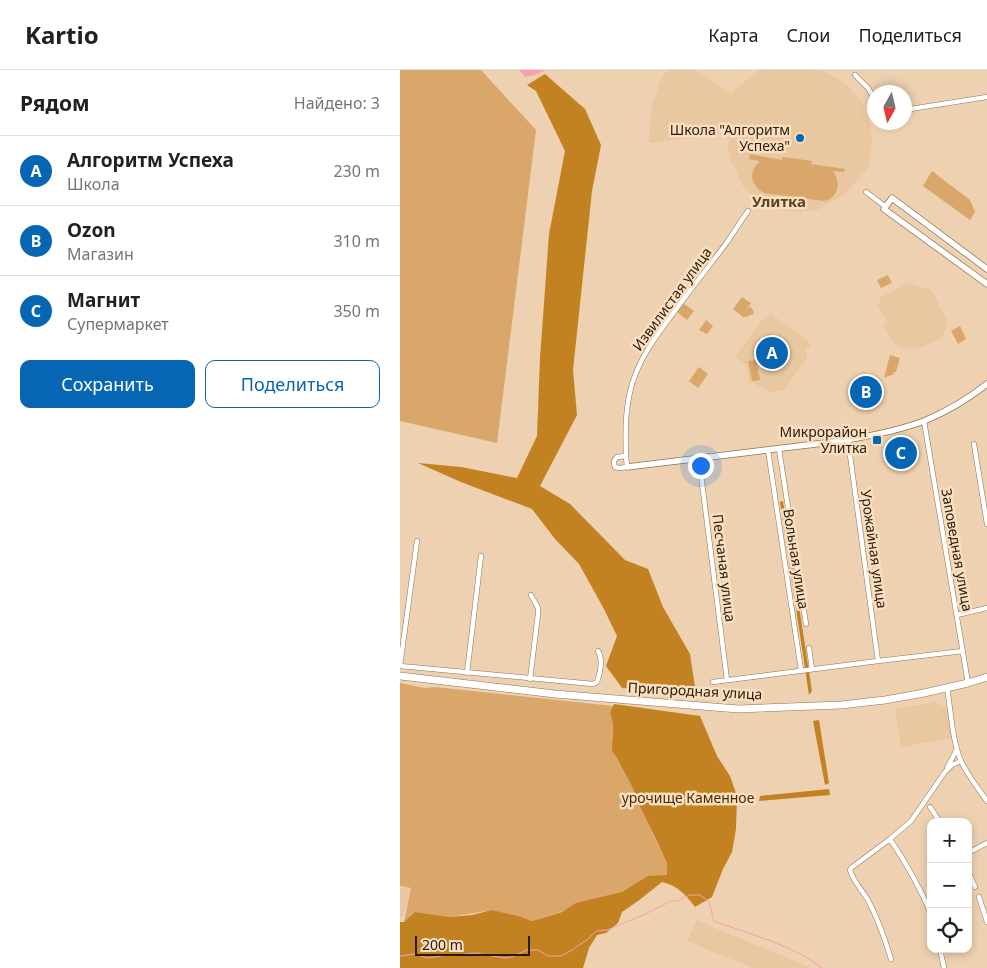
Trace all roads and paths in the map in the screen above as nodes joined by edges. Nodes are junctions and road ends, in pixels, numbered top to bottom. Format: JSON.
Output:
{"nodes":[{"id":1,"x":855,"y":75,"type":"dead end"},
{"id":2,"x":867,"y":87,"type":"edge"},
{"id":3,"x":987,"y":97,"type":"edge"},
{"id":4,"x":912,"y":109,"type":"edge"},
{"id":5,"x":866,"y":192,"type":"dead end"},
{"id":6,"x":886,"y":207,"type":"junction"},
{"id":7,"x":748,"y":211,"type":"dead end"},
{"id":8,"x":987,"y":269,"type":"edge"},
{"id":9,"x":987,"y":284,"type":"edge"},
{"id":10,"x":987,"y":384,"type":"edge"},
{"id":11,"x":924,"y":421,"type":"junction"},
{"id":12,"x":848,"y":440,"type":"junction"},
{"id":13,"x":974,"y":444,"type":"dead end"},
{"id":14,"x":779,"y":449,"type":"junction"},
{"id":15,"x":768,"y":450,"type":"junction"},
{"id":16,"x":626,"y":456,"type":"junction"},
{"id":17,"x":699,"y":459,"type":"junction"},
{"id":18,"x":627,"y":467,"type":"junction"},
{"id":19,"x":987,"y":524,"type":"edge"},
{"id":20,"x":417,"y":541,"type":"dead end"},
{"id":21,"x":480,"y":556,"type":"dead end"},
{"id":22,"x":531,"y":595,"type":"dead end"},
{"id":23,"x":987,"y":608,"type":"edge"},
{"id":24,"x":957,"y":615,"type":"junction"},
{"id":25,"x":806,"y":624,"type":"dead end"},
{"id":26,"x":809,"y":648,"type":"dead end"},
{"id":27,"x":598,"y":651,"type":"dead end"},
{"id":28,"x":963,"y":652,"type":"junction"},
{"id":29,"x":878,"y":661,"type":"junction"},
{"id":30,"x":400,"y":666,"type":"edge"},
{"id":31,"x":812,"y":669,"type":"junction"},
{"id":32,"x":801,"y":670,"type":"junction"},
{"id":33,"x":467,"y":673,"type":"junction"},
{"id":34,"x":400,"y":676,"type":"edge"},
{"id":35,"x":987,"y":677,"type":"edge"},
{"id":36,"x":530,"y":679,"type":"junction"},
{"id":37,"x":727,"y":680,"type":"junction"},
{"id":38,"x":713,"y":682,"type":"dead end"},
{"id":39,"x":968,"y":683,"type":"junction"},
{"id":40,"x":947,"y":688,"type":"junction"},
{"id":41,"x":957,"y":749,"type":"junction"},
{"id":42,"x":961,"y":760,"type":"junction"},
{"id":43,"x":945,"y":772,"type":"junction"},
{"id":44,"x":987,"y":801,"type":"edge"},
{"id":45,"x":930,"y":807,"type":"dead end"},
{"id":46,"x":937,"y":818,"type":"edge"},
{"id":47,"x":890,"y":839,"type":"junction"},
{"id":48,"x":987,"y":843,"type":"edge"},
{"id":49,"x":972,"y":851,"type":"edge"},
{"id":50,"x":972,"y":880,"type":"edge"},
{"id":51,"x":975,"y":887,"type":"dead end"},
{"id":52,"x":979,"y":897,"type":"dead end"},
{"id":53,"x":929,"y":908,"type":"edge"},
{"id":54,"x":987,"y":922,"type":"edge"},
{"id":55,"x":941,"y":953,"type":"edge"},
{"id":56,"x":891,"y":959,"type":"dead end"},
{"id":57,"x":944,"y":968,"type":"edge"}],
"edges":[{"from":1,"to":2,"type":"street"},
{"from":3,"to":4,"type":"street"},
{"from":5,"to":6,"type":"street"},
{"from":6,"to":8,"type":"street"},
{"from":6,"to":9,"type":"street"},
{"from":7,"to":16,"type":"street","name":"Извилистая улица"},
{"from":10,"to":11,"type":"street"},
{"from":11,"to":12,"type":"street"},
{"from":11,"to":24,"type":"street","name":"Заповедная улица"},
{"from":12,"to":14,"type":"street"},
{"from":12,"to":29,"type":"street","name":"Урожайная улица"},
{"from":13,"to":19,"type":"street"},
{"from":14,"to":15,"type":"street"},
{"from":14,"to":25,"type":"street","name":"Вольная улица"},
{"from":15,"to":17,"type":"street"},
{"from":15,"to":32,"type":"street","name":"Вольная улица"},
{"from":16,"to":18,"type":"street","name":"Извилистая улица"},
{"from":16,"to":18,"type":"street"},
{"from":17,"to":18,"type":"street"},
{"from":17,"to":37,"type":"street","name":"Песчаная улица"},
{"from":20,"to":30,"type":"street"},
{"from":21,"to":33,"type":"street"},
{"from":22,"to":36,"type":"street"},
{"from":23,"to":24,"type":"street"},
{"from":24,"to":28,"type":"street","name":"Заповедная улица"},
{"from":26,"to":31,"type":"street"},
{"from":27,"to":36,"type":"street"},
{"from":28,"to":29,"type":"street"},
{"from":28,"to":39,"type":"street","name":"Заповедная улица"},
{"from":29,"to":31,"type":"street"},
{"from":30,"to":33,"type":"street"},
{"from":31,"to":32,"type":"street"},
{"from":32,"to":37,"type":"street"},
{"from":33,"to":36,"type":"street"},
{"from":34,"to":40,"type":"main road","name":"Пригородная улица"},
{"from":35,"to":39,"type":"main road","name":"Пригородная улица"},
{"from":37,"to":38,"type":"street"},
{"from":39,"to":40,"type":"main road","name":"Пригородная улица"},
{"from":40,"to":41,"type":"street"},
{"from":41,"to":42,"type":"street"},
{"from":41,"to":43,"type":"street"},
{"from":42,"to":43,"type":"street"},
{"from":42,"to":44,"type":"street"},
{"from":43,"to":47,"type":"street"},
{"from":45,"to":46,"type":"street"},
{"from":47,"to":53,"type":"street"},
{"from":47,"to":56,"type":"street"},
{"from":48,"to":49,"type":"street"},
{"from":50,"to":51,"type":"street"},
{"from":52,"to":54,"type":"street"},
{"from":55,"to":57,"type":"street"}]}
